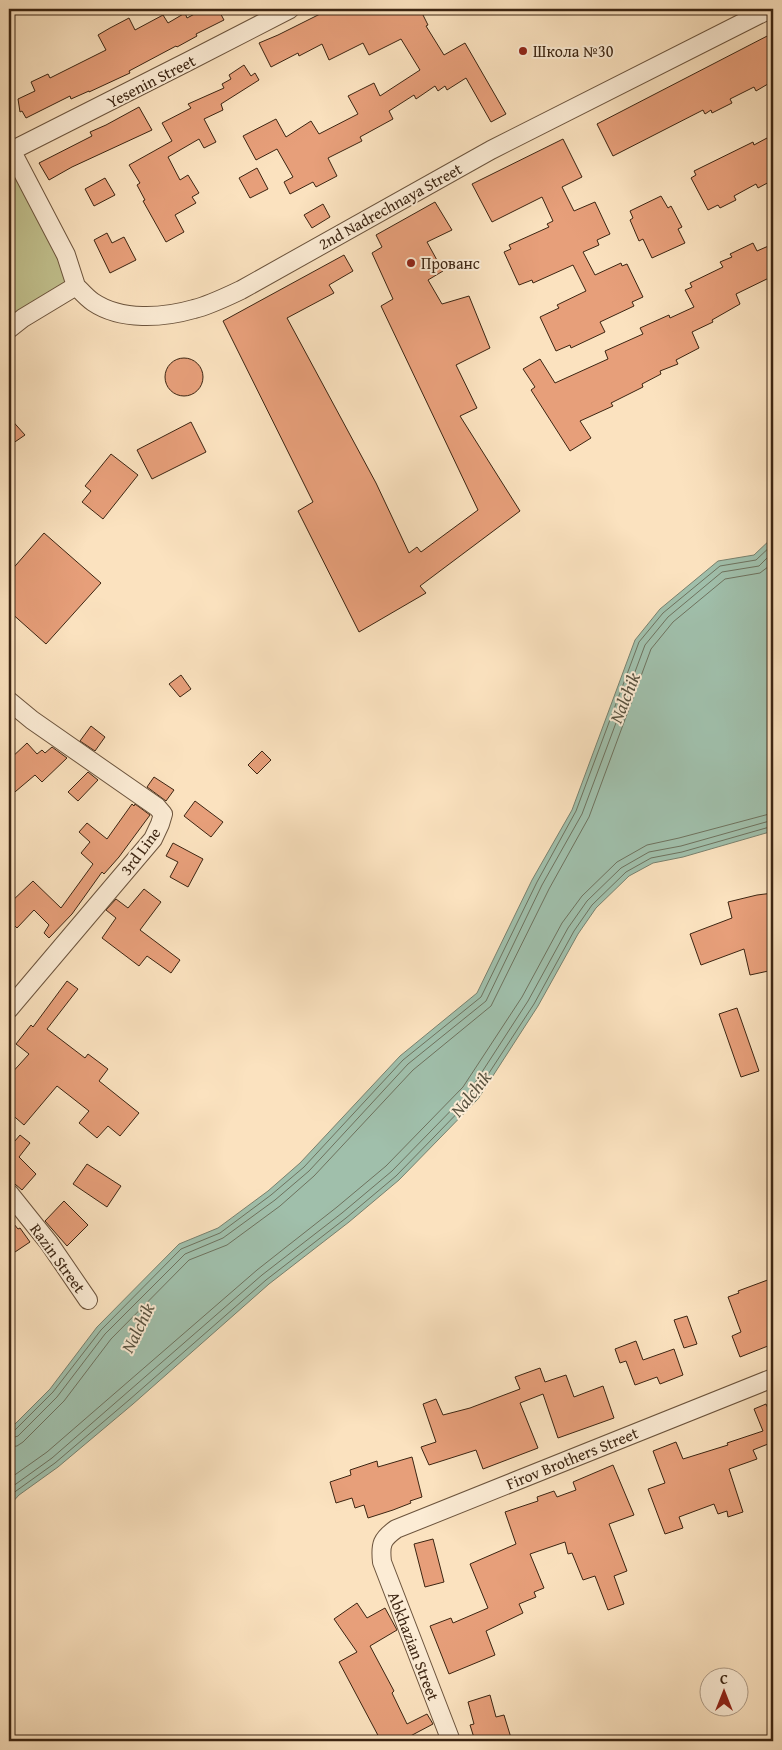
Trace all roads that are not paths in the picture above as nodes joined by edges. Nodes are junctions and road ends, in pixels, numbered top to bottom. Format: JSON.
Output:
{"nodes":[{"id":1,"x":290,"y":9,"type":"edge"},
{"id":2,"x":770,"y":9,"type":"edge"},
{"id":3,"x":10,"y":149,"type":"edge"},
{"id":4,"x":76,"y":286,"type":"junction"},
{"id":5,"x":9,"y":329,"type":"edge"},
{"id":6,"x":9,"y":701,"type":"edge"},
{"id":7,"x":9,"y":1009,"type":"edge"},
{"id":8,"x":9,"y":1193,"type":"edge"},
{"id":9,"x":88,"y":1300,"type":"dead end"},
{"id":10,"x":773,"y":1378,"type":"edge"},
{"id":11,"x":381,"y":1549,"type":"joint"},
{"id":12,"x":451,"y":1741,"type":"edge"}],
"edges":[{"from":1,"to":3,"type":"street","name":"Yesenin Street"},
{"from":2,"to":4,"type":"street","name":"2nd Nadrechnaya Street"},
{"from":3,"to":4,"type":"street"},
{"from":4,"to":5,"type":"street"},
{"from":6,"to":7,"type":"street","name":"3rd Line"},
{"from":8,"to":9,"type":"street","name":"Razin Street"},
{"from":10,"to":11,"type":"street","name":"Firov Brothers Street"},
{"from":11,"to":12,"type":"street","name":"Abkhazian Street"}]}
